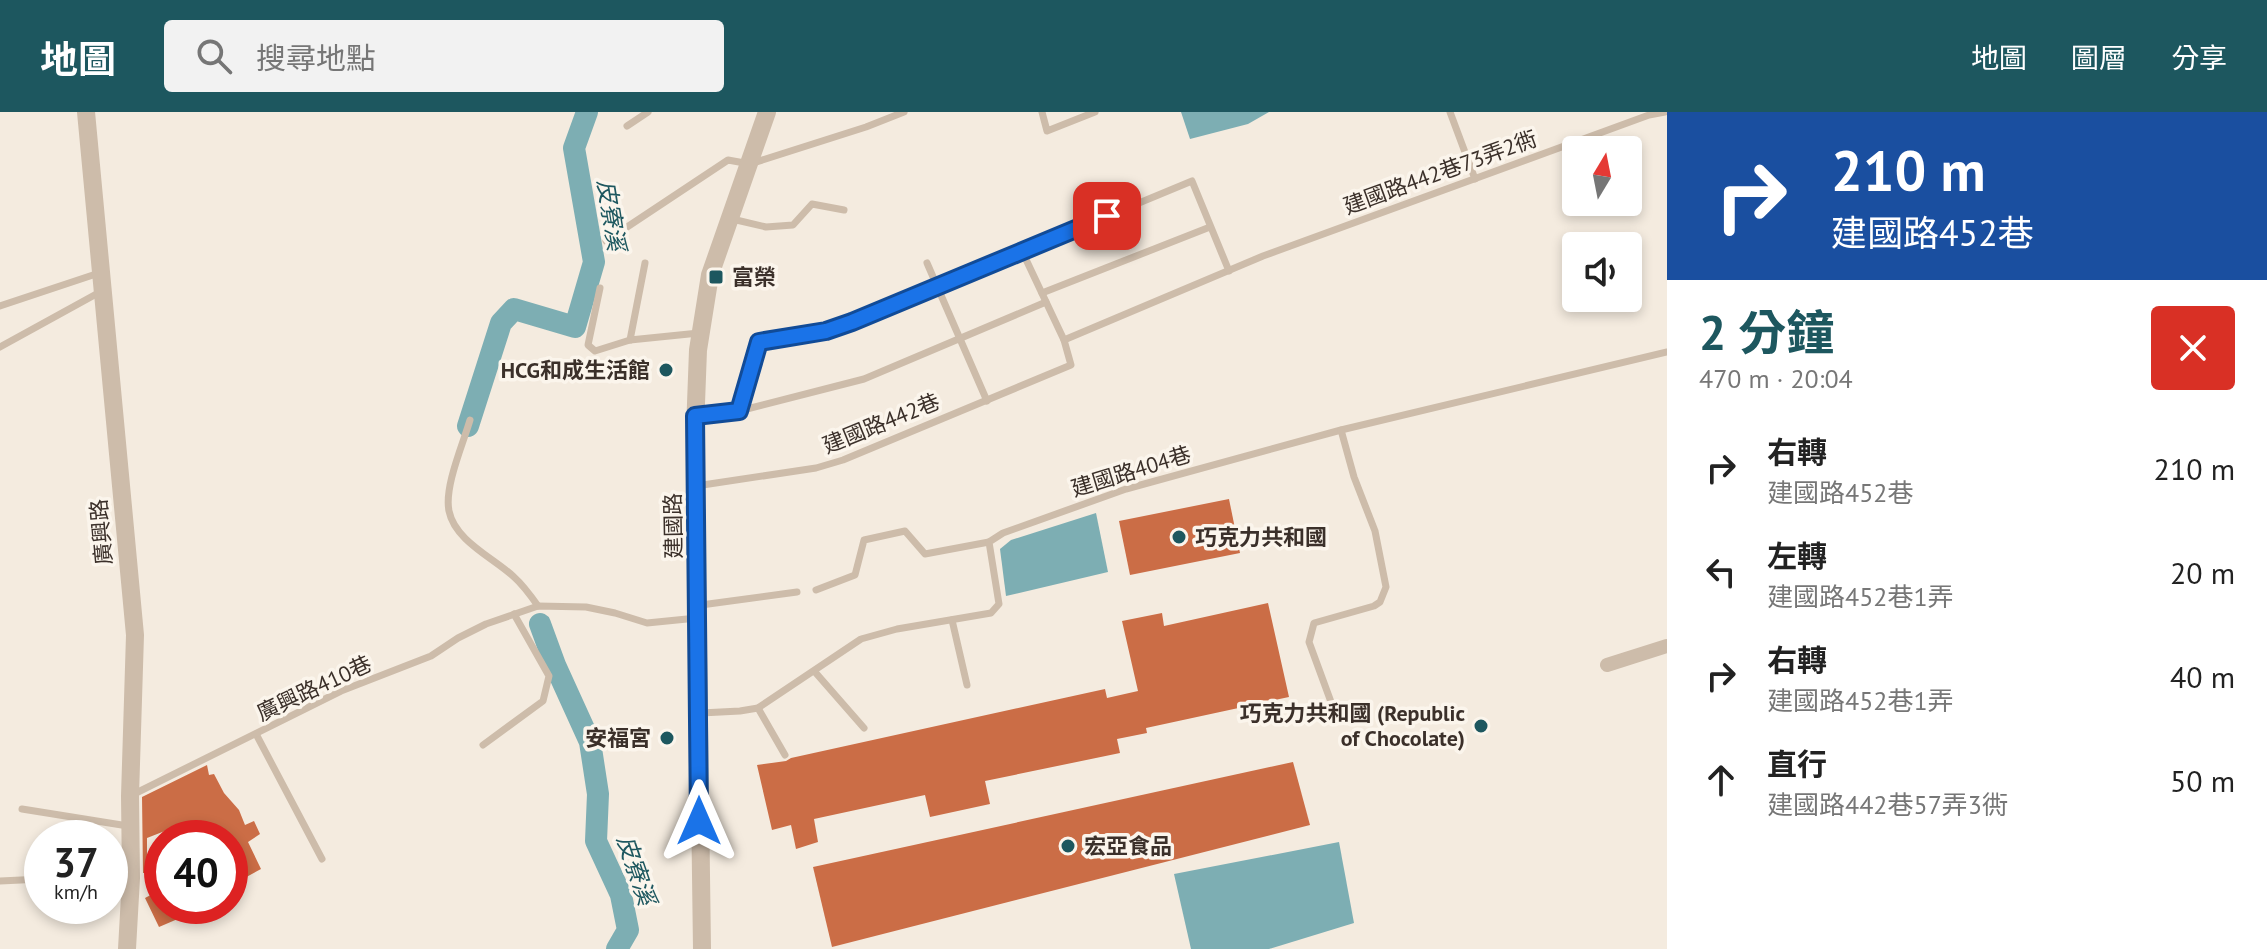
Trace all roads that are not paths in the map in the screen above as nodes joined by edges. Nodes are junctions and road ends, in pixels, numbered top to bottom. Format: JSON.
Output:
{"nodes":[{"id":1,"x":86,"y":112,"type":"edge"},
{"id":2,"x":648,"y":112,"type":"edge"},
{"id":3,"x":767,"y":112,"type":"edge"},
{"id":4,"x":904,"y":112,"type":"edge"},
{"id":5,"x":1042,"y":112,"type":"edge"},
{"id":6,"x":1095,"y":112,"type":"edge"},
{"id":7,"x":1450,"y":112,"type":"edge"},
{"id":8,"x":1665,"y":112,"type":"edge"},
{"id":9,"x":627,"y":126,"type":"dead end"},
{"id":10,"x":750,"y":164,"type":"junction"},
{"id":11,"x":1475,"y":179,"type":"junction"},
{"id":12,"x":844,"y":210,"type":"dead end"},
{"id":13,"x":730,"y":219,"type":"junction"},
{"id":14,"x":1210,"y":227,"type":"junction"},
{"id":15,"x":606,"y":241,"type":"dead end"},
{"id":16,"x":1022,"y":251,"type":"junction"},
{"id":17,"x":645,"y":263,"type":"dead end"},
{"id":18,"x":927,"y":263,"type":"dead end"},
{"id":19,"x":1229,"y":271,"type":"junction"},
{"id":20,"x":102,"y":282,"type":"junction"},
{"id":21,"x":937,"y":286,"type":"junction"},
{"id":22,"x":600,"y":288,"type":"dead end"},
{"id":23,"x":1042,"y":293,"type":"junction"},
{"id":24,"x":1046,"y":302,"type":"junction"},
{"id":25,"x":0,"y":306,"type":"edge"},
{"id":26,"x":699,"y":333,"type":"junction"},
{"id":27,"x":959,"y":337,"type":"junction"},
{"id":28,"x":630,"y":340,"type":"junction"},
{"id":29,"x":1064,"y":340,"type":"junction"},
{"id":30,"x":0,"y":347,"type":"edge"},
{"id":31,"x":1667,"y":352,"type":"edge"},
{"id":32,"x":987,"y":401,"type":"junction"},
{"id":33,"x":739,"y":411,"type":"junction"},
{"id":34,"x":695,"y":416,"type":"junction"},
{"id":35,"x":470,"y":420,"type":"dead end"},
{"id":36,"x":1341,"y":430,"type":"junction"},
{"id":37,"x":696,"y":486,"type":"junction"},
{"id":38,"x":989,"y":542,"type":"junction"},
{"id":39,"x":816,"y":590,"type":"dead end"},
{"id":40,"x":797,"y":592,"type":"dead end"},
{"id":41,"x":538,"y":606,"type":"junction"},
{"id":42,"x":698,"y":612,"type":"junction"},
{"id":43,"x":514,"y":614,"type":"junction"},
{"id":44,"x":952,"y":620,"type":"junction"},
{"id":45,"x":1667,"y":646,"type":"edge"},
{"id":46,"x":1607,"y":665,"type":"dead end"},
{"id":47,"x":815,"y":672,"type":"junction"},
{"id":48,"x":967,"y":685,"type":"dead end"},
{"id":49,"x":758,"y":708,"type":"junction"},
{"id":50,"x":699,"y":713,"type":"junction"},
{"id":51,"x":1338,"y":721,"type":"dead end"},
{"id":52,"x":864,"y":728,"type":"dead end"},
{"id":53,"x":256,"y":734,"type":"junction"},
{"id":54,"x":483,"y":745,"type":"dead end"},
{"id":55,"x":785,"y":755,"type":"dead end"},
{"id":56,"x":130,"y":796,"type":"junction"},
{"id":57,"x":22,"y":809,"type":"dead end"},
{"id":58,"x":130,"y":826,"type":"junction"},
{"id":59,"x":322,"y":859,"type":"dead end"},
{"id":60,"x":128,"y":878,"type":"edge"},
{"id":61,"x":131,"y":878,"type":"junction"},
{"id":62,"x":24,"y":880,"type":"edge"},
{"id":63,"x":0,"y":881,"type":"edge"},
{"id":64,"x":127,"y":949,"type":"edge"},
{"id":65,"x":702,"y":949,"type":"edge"}],
"edges":[{"from":1,"to":20,"type":"street","name":"廣興路"},
{"from":2,"to":9,"type":"lane"},
{"from":3,"to":10,"type":"street","name":"建國路"},
{"from":4,"to":10,"type":"lane"},
{"from":5,"to":6,"type":"lane"},
{"from":7,"to":11,"type":"lane"},
{"from":8,"to":11,"type":"lane","name":"建國路442巷73弄2衖"},
{"from":10,"to":13,"type":"street","name":"建國路"},
{"from":10,"to":15,"type":"lane"},
{"from":11,"to":19,"type":"lane","name":"建國路442巷73弄2衖"},
{"from":12,"to":13,"type":"lane"},
{"from":13,"to":26,"type":"street","name":"建國路"},
{"from":14,"to":16,"type":"lane"},
{"from":14,"to":19,"type":"lane"},
{"from":14,"to":23,"type":"lane"},
{"from":16,"to":21,"type":"lane"},
{"from":16,"to":23,"type":"lane"},
{"from":17,"to":28,"type":"lane"},
{"from":18,"to":21,"type":"lane"},
{"from":19,"to":29,"type":"lane","name":"建國路442巷73弄2衖"},
{"from":20,"to":25,"type":"lane"},
{"from":20,"to":30,"type":"lane"},
{"from":20,"to":56,"type":"street","name":"廣興路"},
{"from":21,"to":27,"type":"lane"},
{"from":21,"to":33,"type":"lane"},
{"from":22,"to":28,"type":"lane"},
{"from":23,"to":24,"type":"lane"},
{"from":24,"to":27,"type":"lane"},
{"from":24,"to":29,"type":"lane"},
{"from":26,"to":28,"type":"lane"},
{"from":26,"to":34,"type":"street","name":"建國路"},
{"from":27,"to":32,"type":"lane"},
{"from":27,"to":33,"type":"lane"},
{"from":29,"to":32,"type":"lane","name":"建國路442巷"},
{"from":31,"to":36,"type":"lane","name":"建國路404巷"},
{"from":32,"to":37,"type":"lane","name":"建國路442巷"},
{"from":33,"to":34,"type":"lane"},
{"from":34,"to":37,"type":"street","name":"建國路"},
{"from":35,"to":41,"type":"lane"},
{"from":36,"to":38,"type":"lane","name":"建國路404巷"},
{"from":36,"to":51,"type":"lane"},
{"from":37,"to":42,"type":"street","name":"建國路"},
{"from":38,"to":39,"type":"lane","name":"建國路404巷"},
{"from":38,"to":44,"type":"lane"},
{"from":40,"to":42,"type":"lane","name":"廣興路410巷"},
{"from":41,"to":42,"type":"lane","name":"廣興路410巷"},
{"from":41,"to":43,"type":"lane","name":"廣興路410巷"},
{"from":42,"to":50,"type":"street","name":"建國路"},
{"from":43,"to":53,"type":"lane","name":"廣興路410巷"},
{"from":43,"to":54,"type":"lane"},
{"from":44,"to":47,"type":"lane"},
{"from":44,"to":48,"type":"lane"},
{"from":45,"to":46,"type":"street"},
{"from":47,"to":49,"type":"lane"},
{"from":47,"to":52,"type":"lane"},
{"from":49,"to":50,"type":"lane"},
{"from":49,"to":55,"type":"lane"},
{"from":50,"to":65,"type":"street","name":"建國路"},
{"from":53,"to":56,"type":"lane","name":"廣興路410巷"},
{"from":53,"to":59,"type":"lane"},
{"from":56,"to":58,"type":"street","name":"廣興路"},
{"from":57,"to":58,"type":"lane"},
{"from":58,"to":61,"type":"street","name":"廣興路"},
{"from":60,"to":61,"type":"lane"},
{"from":61,"to":64,"type":"street","name":"廣興路"},
{"from":62,"to":63,"type":"lane"}]}
